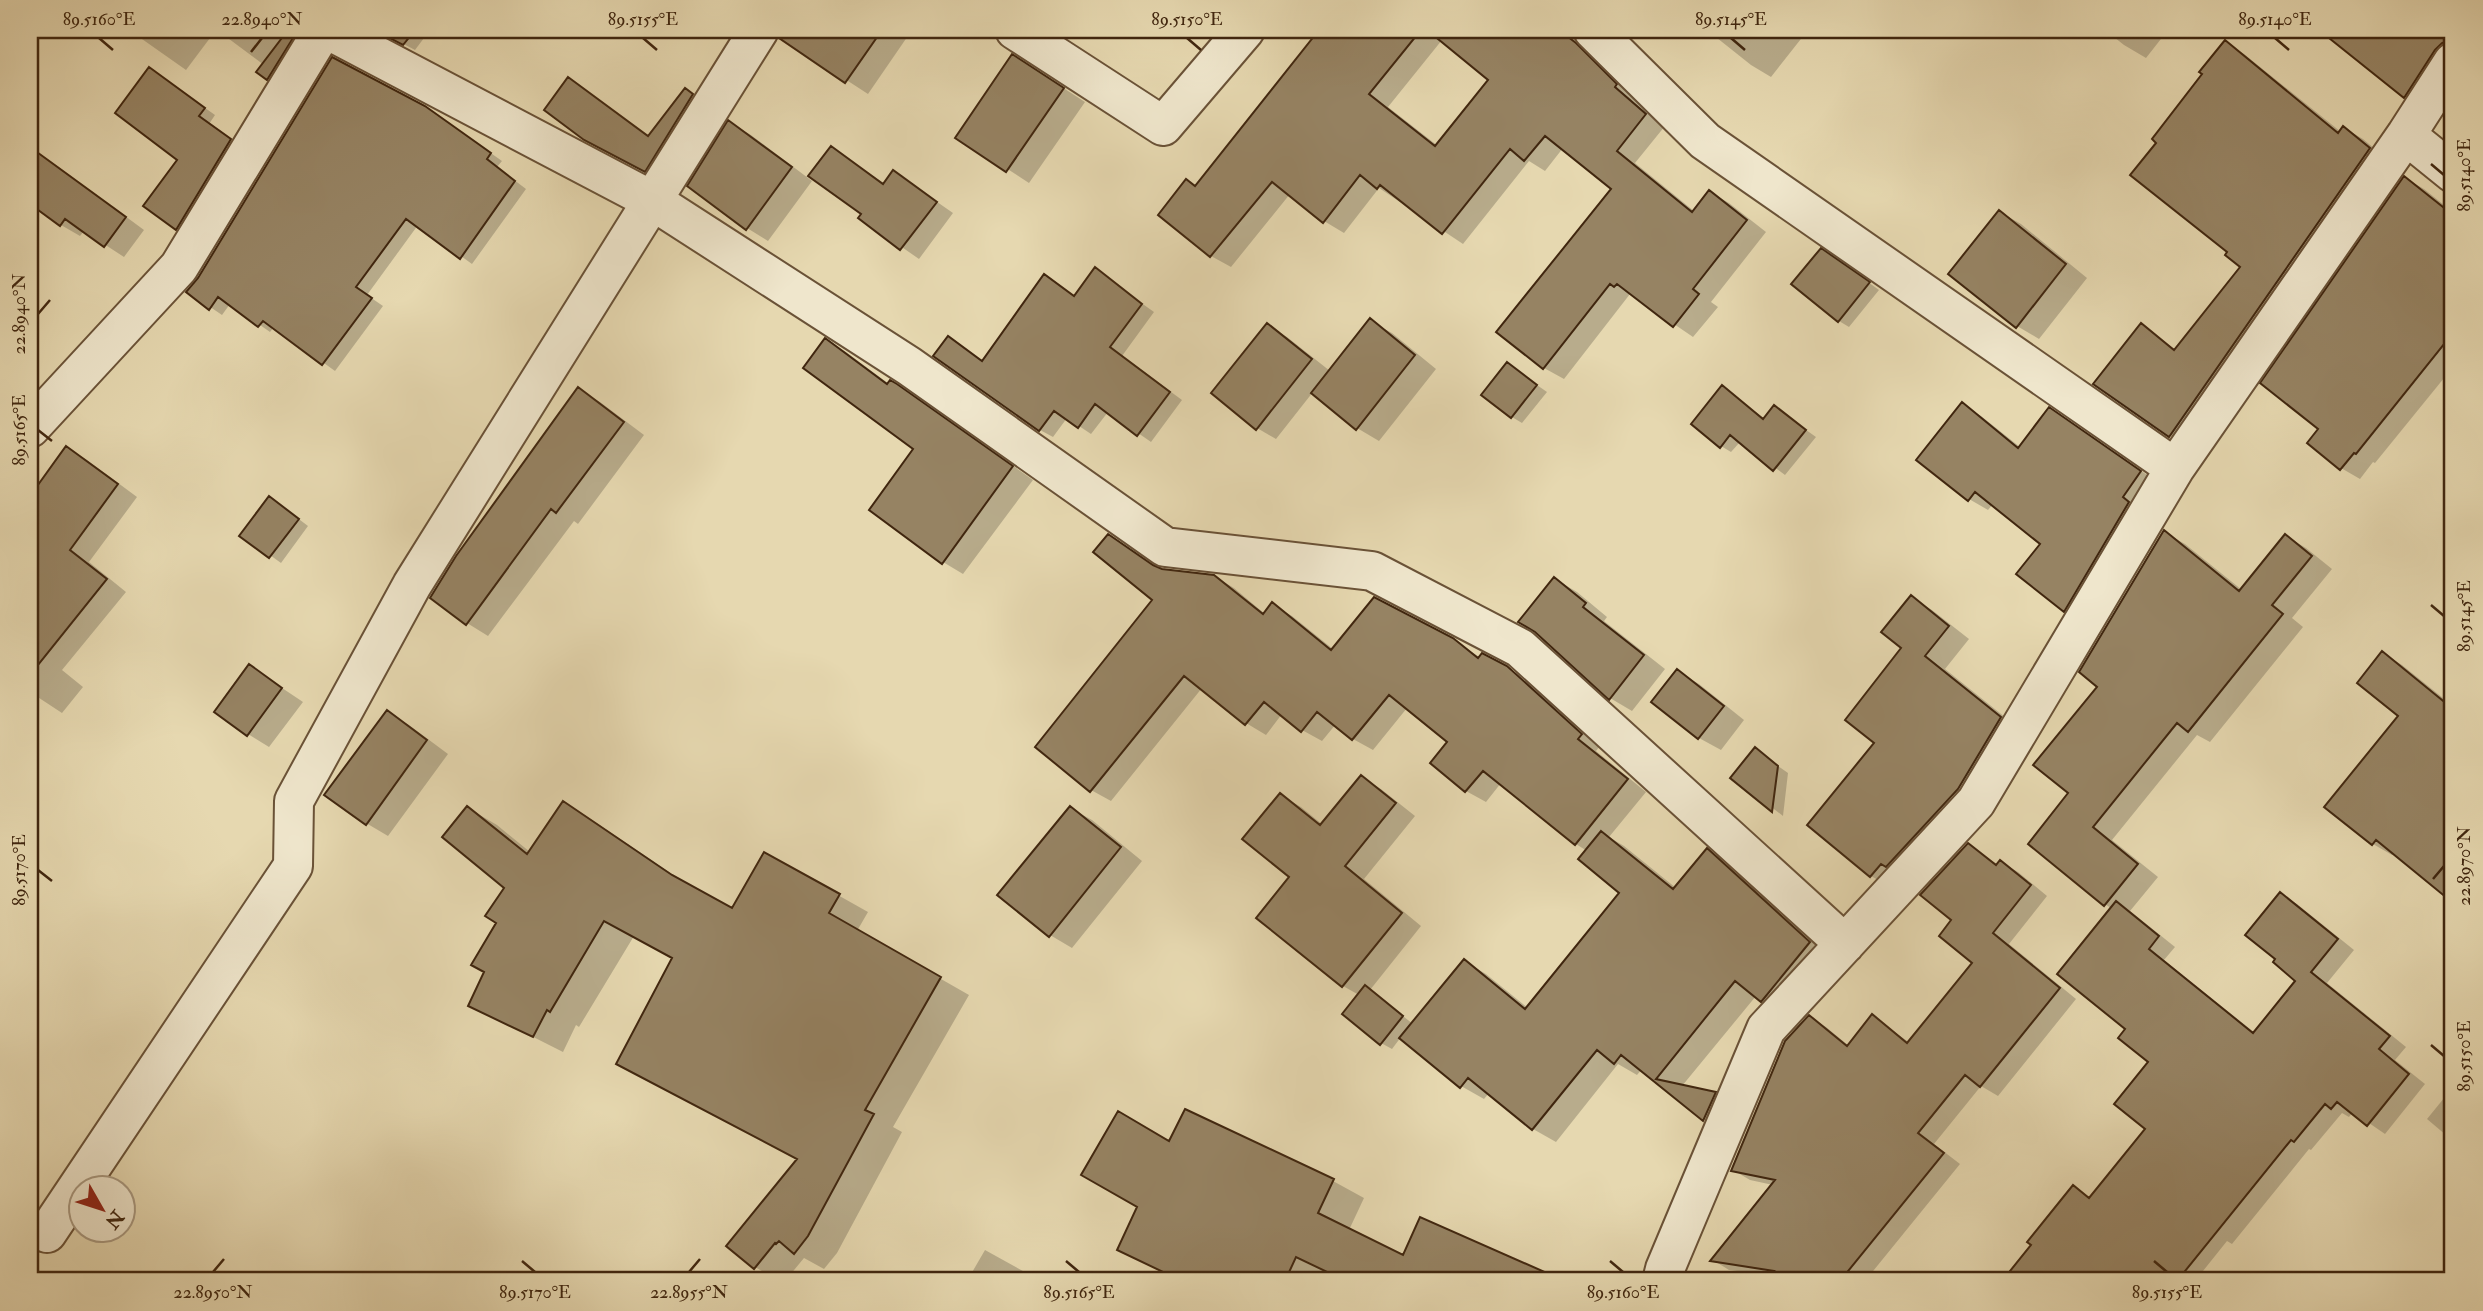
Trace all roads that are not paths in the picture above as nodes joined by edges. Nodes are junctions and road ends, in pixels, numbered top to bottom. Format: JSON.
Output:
{"nodes":[{"id":1,"x":326,"y":30,"type":"edge"},
{"id":2,"x":759,"y":30,"type":"edge"},
{"id":3,"x":1015,"y":30,"type":"edge"},
{"id":4,"x":1245,"y":30,"type":"edge"},
{"id":5,"x":1593,"y":30,"type":"edge"},
{"id":6,"x":2453,"y":62,"type":"edge"},
{"id":7,"x":2406,"y":135,"type":"junction"},
{"id":8,"x":2453,"y":173,"type":"edge"},
{"id":9,"x":653,"y":201,"type":"junction"},
{"id":10,"x":30,"y":428,"type":"edge"},
{"id":11,"x":2175,"y":468,"type":"junction"},
{"id":12,"x":1844,"y":944,"type":"junction"},
{"id":13,"x":47,"y":1233,"type":"dead end"},
{"id":14,"x":1662,"y":1281,"type":"edge"}],
"edges":[{"from":1,"to":9,"type":"street"},
{"from":1,"to":10,"type":"street"},
{"from":2,"to":9,"type":"street"},
{"from":3,"to":4,"type":"street"},
{"from":5,"to":11,"type":"street"},
{"from":6,"to":7,"type":"street"},
{"from":7,"to":8,"type":"street"},
{"from":7,"to":11,"type":"street"},
{"from":9,"to":12,"type":"street"},
{"from":9,"to":13,"type":"street"},
{"from":11,"to":12,"type":"street"},
{"from":12,"to":14,"type":"street"}]}
